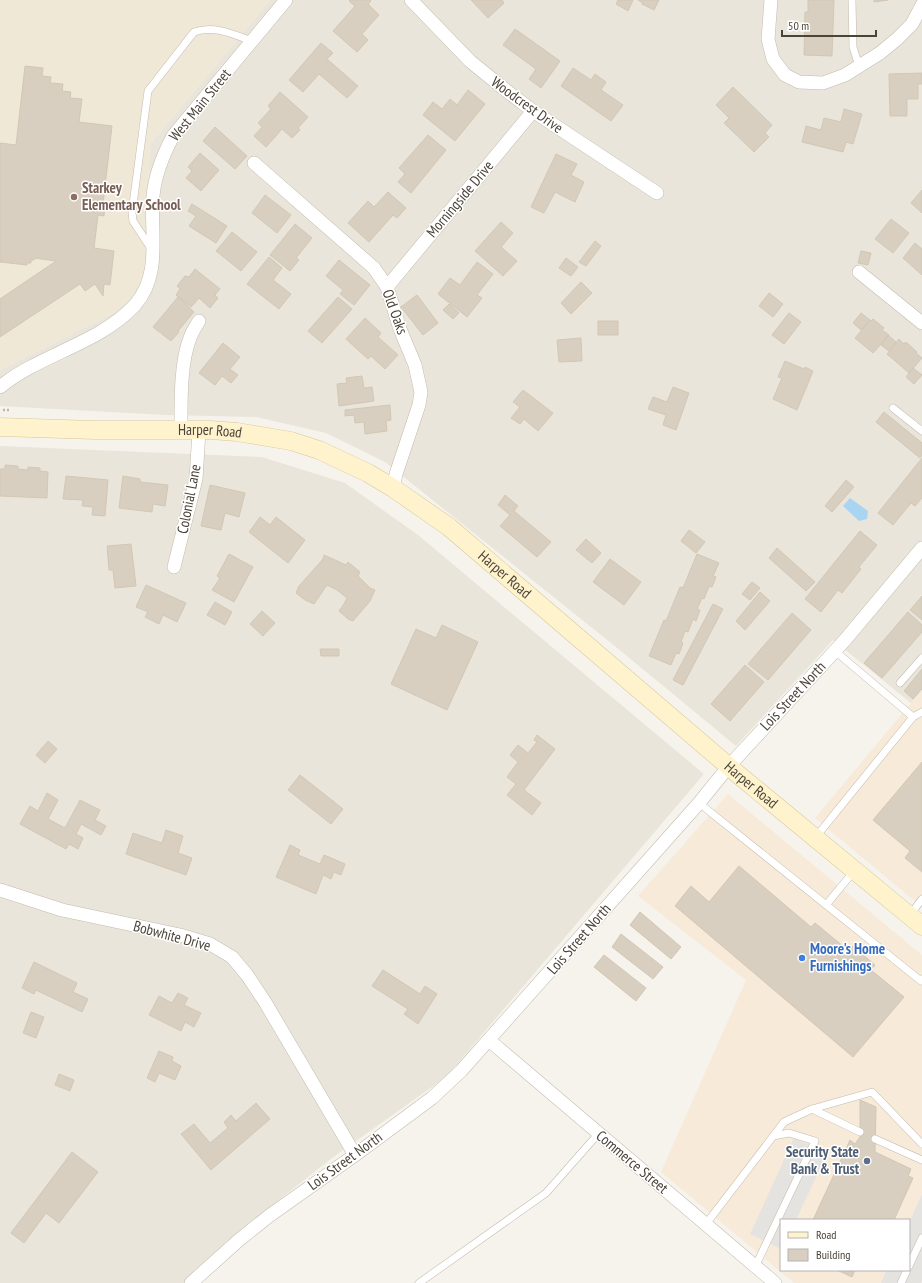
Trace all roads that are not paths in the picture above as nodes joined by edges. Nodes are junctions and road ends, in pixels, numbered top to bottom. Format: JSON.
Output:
{"nodes":[{"id":1,"x":286,"y":0,"type":"edge"},
{"id":2,"x":411,"y":0,"type":"edge"},
{"id":3,"x":771,"y":0,"type":"edge"},
{"id":4,"x":852,"y":0,"type":"edge"},
{"id":5,"x":922,"y":5,"type":"edge"},
{"id":6,"x":252,"y":41,"type":"junction"},
{"id":7,"x":859,"y":66,"type":"junction"},
{"id":8,"x":533,"y":111,"type":"junction"},
{"id":9,"x":254,"y":163,"type":"dead end"},
{"id":10,"x":657,"y":193,"type":"dead end"},
{"id":11,"x":153,"y":252,"type":"junction"},
{"id":12,"x":859,"y":272,"type":"dead end"},
{"id":13,"x":387,"y":287,"type":"junction"},
{"id":14,"x":199,"y":321,"type":"dead end"},
{"id":15,"x":922,"y":323,"type":"edge"},
{"id":16,"x":0,"y":388,"type":"edge"},
{"id":17,"x":893,"y":408,"type":"dead end"},
{"id":18,"x":1,"y":419,"type":"edge"},
{"id":19,"x":181,"y":431,"type":"junction"},
{"id":20,"x":199,"y":431,"type":"junction"},
{"id":21,"x":922,"y":431,"type":"edge"},
{"id":22,"x":393,"y":488,"type":"junction"},
{"id":23,"x":922,"y":548,"type":"edge"},
{"id":24,"x":174,"y":567,"type":"dead end"},
{"id":25,"x":835,"y":651,"type":"junction"},
{"id":26,"x":922,"y":658,"type":"edge"},
{"id":27,"x":900,"y":684,"type":"dead end"},
{"id":28,"x":922,"y":712,"type":"edge"},
{"id":29,"x":913,"y":717,"type":"junction"},
{"id":30,"x":728,"y":766,"type":"junction"},
{"id":31,"x":699,"y":803,"type":"junction"},
{"id":32,"x":815,"y":838,"type":"junction"},
{"id":33,"x":854,"y":870,"type":"junction"},
{"id":34,"x":0,"y":890,"type":"edge"},
{"id":35,"x":922,"y":899,"type":"edge"},
{"id":36,"x":826,"y":905,"type":"junction"},
{"id":37,"x":916,"y":920,"type":"edge"},
{"id":38,"x":922,"y":979,"type":"edge"},
{"id":39,"x":490,"y":1041,"type":"junction"},
{"id":40,"x":812,"y":1109,"type":"junction"},
{"id":41,"x":860,"y":1132,"type":"dead end"},
{"id":42,"x":599,"y":1133,"type":"junction"},
{"id":43,"x":773,"y":1136,"type":"junction"},
{"id":44,"x":876,"y":1139,"type":"dead end"},
{"id":45,"x":922,"y":1144,"type":"edge"},
{"id":46,"x":355,"y":1156,"type":"junction"},
{"id":47,"x":922,"y":1160,"type":"edge"},
{"id":48,"x":706,"y":1224,"type":"junction"},
{"id":49,"x":922,"y":1238,"type":"edge"},
{"id":50,"x":910,"y":1264,"type":"edge"},
{"id":51,"x":755,"y":1267,"type":"junction"},
{"id":52,"x":907,"y":1271,"type":"edge"},
{"id":53,"x":191,"y":1283,"type":"edge"},
{"id":54,"x":419,"y":1283,"type":"edge"},
{"id":55,"x":775,"y":1283,"type":"edge"},
{"id":56,"x":901,"y":1283,"type":"edge"}],
"edges":[{"from":1,"to":6,"type":"street","name":"West Main Street"},
{"from":2,"to":8,"type":"street","name":"Woodcrest Drive"},
{"from":3,"to":7,"type":"street"},
{"from":4,"to":7,"type":"lane"},
{"from":5,"to":7,"type":"street"},
{"from":6,"to":11,"type":"street","name":"West Main Street"},
{"from":6,"to":11,"type":"lane"},
{"from":8,"to":10,"type":"street","name":"Woodcrest Drive"},
{"from":8,"to":13,"type":"street","name":"Morningside Drive"},
{"from":9,"to":13,"type":"street","name":"Old Oaks"},
{"from":11,"to":16,"type":"street","name":"West Main Street"},
{"from":12,"to":15,"type":"street"},
{"from":13,"to":22,"type":"street","name":"Old Oaks"},
{"from":14,"to":19,"type":"street"},
{"from":17,"to":21,"type":"lane"},
{"from":18,"to":19,"type":"main road","name":"Harper Road"},
{"from":19,"to":20,"type":"main road","name":"Harper Road"},
{"from":20,"to":22,"type":"main road","name":"Harper Road"},
{"from":20,"to":24,"type":"street","name":"Colonial Lane"},
{"from":22,"to":30,"type":"main road","name":"Harper Road"},
{"from":23,"to":25,"type":"street","name":"Lois Street North"},
{"from":25,"to":29,"type":"lane"},
{"from":25,"to":30,"type":"street","name":"Lois Street North"},
{"from":26,"to":27,"type":"lane"},
{"from":28,"to":29,"type":"lane"},
{"from":29,"to":32,"type":"lane"},
{"from":30,"to":31,"type":"street","name":"Lois Street North"},
{"from":30,"to":32,"type":"main road","name":"Harper Road"},
{"from":31,"to":36,"type":"lane"},
{"from":31,"to":39,"type":"street","name":"Lois Street North"},
{"from":32,"to":33,"type":"main road","name":"Harper Road"},
{"from":33,"to":36,"type":"lane"},
{"from":33,"to":37,"type":"main road","name":"Harper Road"},
{"from":34,"to":46,"type":"street","name":"Bobwhite Drive"},
{"from":35,"to":37,"type":"lane"},
{"from":36,"to":38,"type":"lane"},
{"from":39,"to":42,"type":"street","name":"Commerce Street"},
{"from":39,"to":46,"type":"street","name":"Lois Street North"},
{"from":40,"to":41,"type":"lane"},
{"from":40,"to":43,"type":"lane"},
{"from":40,"to":45,"type":"lane"},
{"from":42,"to":48,"type":"street","name":"Commerce Street"},
{"from":42,"to":54,"type":"lane"},
{"from":43,"to":48,"type":"lane"},
{"from":43,"to":51,"type":"lane"},
{"from":44,"to":47,"type":"lane"},
{"from":46,"to":53,"type":"street","name":"Lois Street North"},
{"from":48,"to":51,"type":"street","name":"Commerce Street"},
{"from":49,"to":50,"type":"lane"},
{"from":51,"to":55,"type":"street","name":"Commerce Street"},
{"from":52,"to":56,"type":"lane"}]}
